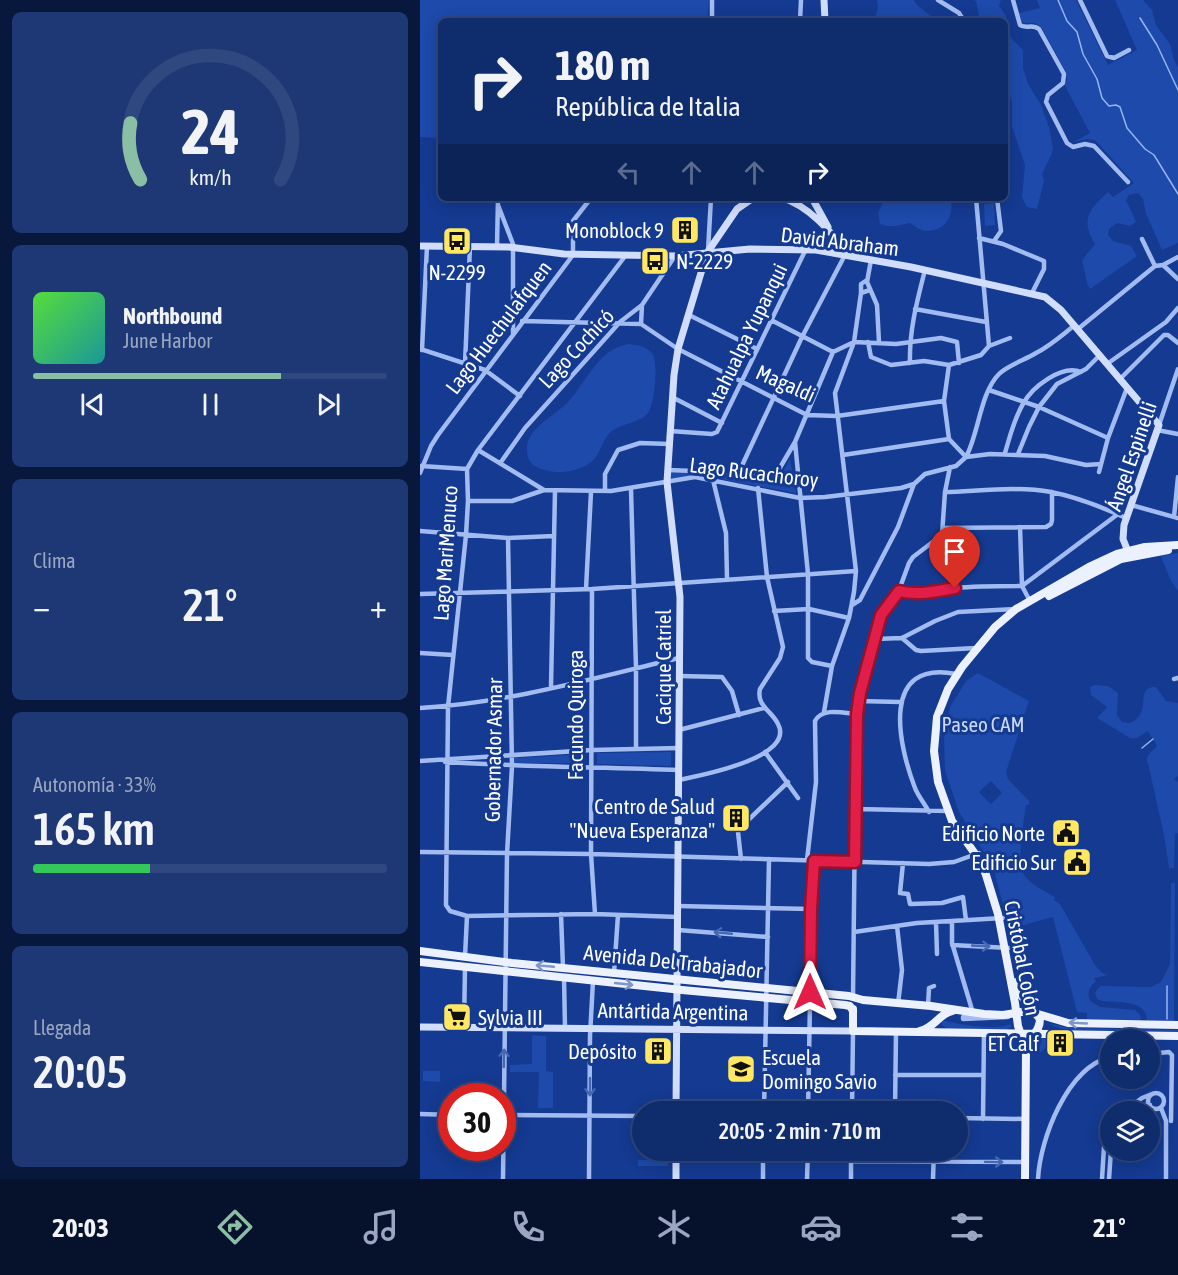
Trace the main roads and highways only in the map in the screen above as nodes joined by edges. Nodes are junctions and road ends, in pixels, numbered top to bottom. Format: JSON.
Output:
{"nodes":[{"id":1,"x":824,"y":0,"type":"edge"},
{"id":2,"x":825,"y":18,"type":"edge"},
{"id":3,"x":747,"y":201,"type":"edge"},
{"id":4,"x":804,"y":201,"type":"edge"},
{"id":5,"x":812,"y":201,"type":"edge"},
{"id":6,"x":795,"y":202,"type":"joint"},
{"id":7,"x":723,"y":229,"type":"junction"},
{"id":8,"x":830,"y":232,"type":"junction"},
{"id":9,"x":424,"y":246,"type":"edge"},
{"id":10,"x":728,"y":250,"type":"junction"},
{"id":11,"x":707,"y":253,"type":"junction"},
{"id":12,"x":848,"y":256,"type":"junction"},
{"id":13,"x":1158,"y":428,"type":"joint"},
{"id":14,"x":1178,"y":547,"type":"edge"},
{"id":15,"x":1128,"y":554,"type":"junction"},
{"id":16,"x":978,"y":854,"type":"junction"},
{"id":17,"x":1007,"y":948,"type":"junction"},
{"id":18,"x":420,"y":951,"type":"edge"},
{"id":19,"x":420,"y":962,"type":"edge"},
{"id":20,"x":506,"y":967,"type":"junction"},
{"id":21,"x":678,"y":979,"type":"junction"},
{"id":22,"x":678,"y":989,"type":"junction"},
{"id":23,"x":853,"y":998,"type":"junction"},
{"id":24,"x":1016,"y":1010,"type":"junction"},
{"id":25,"x":853,"y":1011,"type":"junction"},
{"id":26,"x":960,"y":1014,"type":"junction"},
{"id":27,"x":1037,"y":1014,"type":"junction"},
{"id":28,"x":938,"y":1020,"type":"junction"},
{"id":29,"x":1178,"y":1025,"type":"edge"},
{"id":30,"x":420,"y":1027,"type":"edge"},
{"id":31,"x":677,"y":1029,"type":"junction"},
{"id":32,"x":853,"y":1031,"type":"junction"},
{"id":33,"x":910,"y":1031,"type":"junction"},
{"id":34,"x":951,"y":1032,"type":"junction"},
{"id":35,"x":1020,"y":1032,"type":"junction"},
{"id":36,"x":1035,"y":1034,"type":"junction"},
{"id":37,"x":1178,"y":1036,"type":"edge"},
{"id":38,"x":1026,"y":1049,"type":"junction"},
{"id":39,"x":676,"y":1101,"type":"edge"},
{"id":40,"x":676,"y":1161,"type":"edge"},
{"id":41,"x":676,"y":1179,"type":"edge"},
{"id":42,"x":1025,"y":1179,"type":"edge"}],
"edges":[{"from":1,"to":2,"type":"main road"},
{"from":3,"to":7,"type":"main road"},
{"from":4,"to":6,"type":"main road"},
{"from":5,"to":8,"type":"main road"},
{"from":6,"to":8,"type":"main road"},
{"from":7,"to":10,"type":"main road"},
{"from":7,"to":11,"type":"main road"},
{"from":8,"to":12,"type":"main road"},
{"from":9,"to":11,"type":"main road","name":"David Abraham"},
{"from":10,"to":11,"type":"main road","name":"David Abraham"},
{"from":10,"to":12,"type":"main road","name":"David Abraham"},
{"from":11,"to":21,"type":"main road","name":"Cacique Catriel"},
{"from":12,"to":13,"type":"main road","name":"David Abraham"},
{"from":13,"to":15,"type":"main road","name":"Ángel Espinelli"},
{"from":14,"to":15,"type":"main road"},
{"from":14,"to":15,"type":"main road"},
{"from":15,"to":16,"type":"main road","name":"Cristóbal Colón"},
{"from":15,"to":16,"type":"main road","name":"Cristóbal Colón"},
{"from":16,"to":17,"type":"main road","name":"Cristóbal Colón"},
{"from":17,"to":24,"type":"main road","name":"Cristóbal Colón"},
{"from":17,"to":27,"type":"main road","name":"Cristóbal Colón"},
{"from":18,"to":20,"type":"main road","name":"Avenida Del Trabajador"},
{"from":19,"to":20,"type":"main road","name":"Avenida Del Trabajador"},
{"from":21,"to":20,"type":"main road","name":"Avenida Del Trabajador","one_way":true},
{"from":20,"to":22,"type":"main road","name":"Avenida Del Trabajador","one_way":true},
{"from":21,"to":22,"type":"main road","name":"Cacique Catriel"},
{"from":21,"to":23,"type":"main road","name":"Avenida Del Trabajador"},
{"from":22,"to":25,"type":"main road","name":"Avenida Del Trabajador"},
{"from":22,"to":31,"type":"main road","name":"Cacique Catriel"},
{"from":23,"to":25,"type":"main road"},
{"from":23,"to":26,"type":"main road","name":"Avenida Del Trabajador"},
{"from":24,"to":26,"type":"main road"},
{"from":24,"to":27,"type":"main road"},
{"from":24,"to":35,"type":"main road","name":"Cristóbal Colón"},
{"from":25,"to":32,"type":"main road"},
{"from":26,"to":28,"type":"main road"},
{"from":29,"to":27,"type":"main road","one_way":true},
{"from":27,"to":36,"type":"main road","name":"Cristóbal Colón"},
{"from":28,"to":33,"type":"main road"},
{"from":28,"to":34,"type":"main road"},
{"from":30,"to":31,"type":"main road","name":"Antártida Argentina"},
{"from":31,"to":32,"type":"main road","name":"Antártida Argentina"},
{"from":31,"to":39,"type":"main road","name":"Cacique Catriel"},
{"from":32,"to":33,"type":"main road","name":"Antártida Argentina"},
{"from":33,"to":34,"type":"main road","name":"Antártida Argentina"},
{"from":34,"to":35,"type":"main road","name":"Antártida Argentina"},
{"from":35,"to":36,"type":"main road","name":"Antártida Argentina"},
{"from":35,"to":38,"type":"main road","name":"Cristóbal Colón"},
{"from":36,"to":37,"type":"main road","name":"Antártida Argentina"},
{"from":36,"to":38,"type":"main road","name":"Cristóbal Colón"},
{"from":38,"to":42,"type":"main road","name":"Cristóbal Colón"},
{"from":40,"to":41,"type":"main road"}]}
